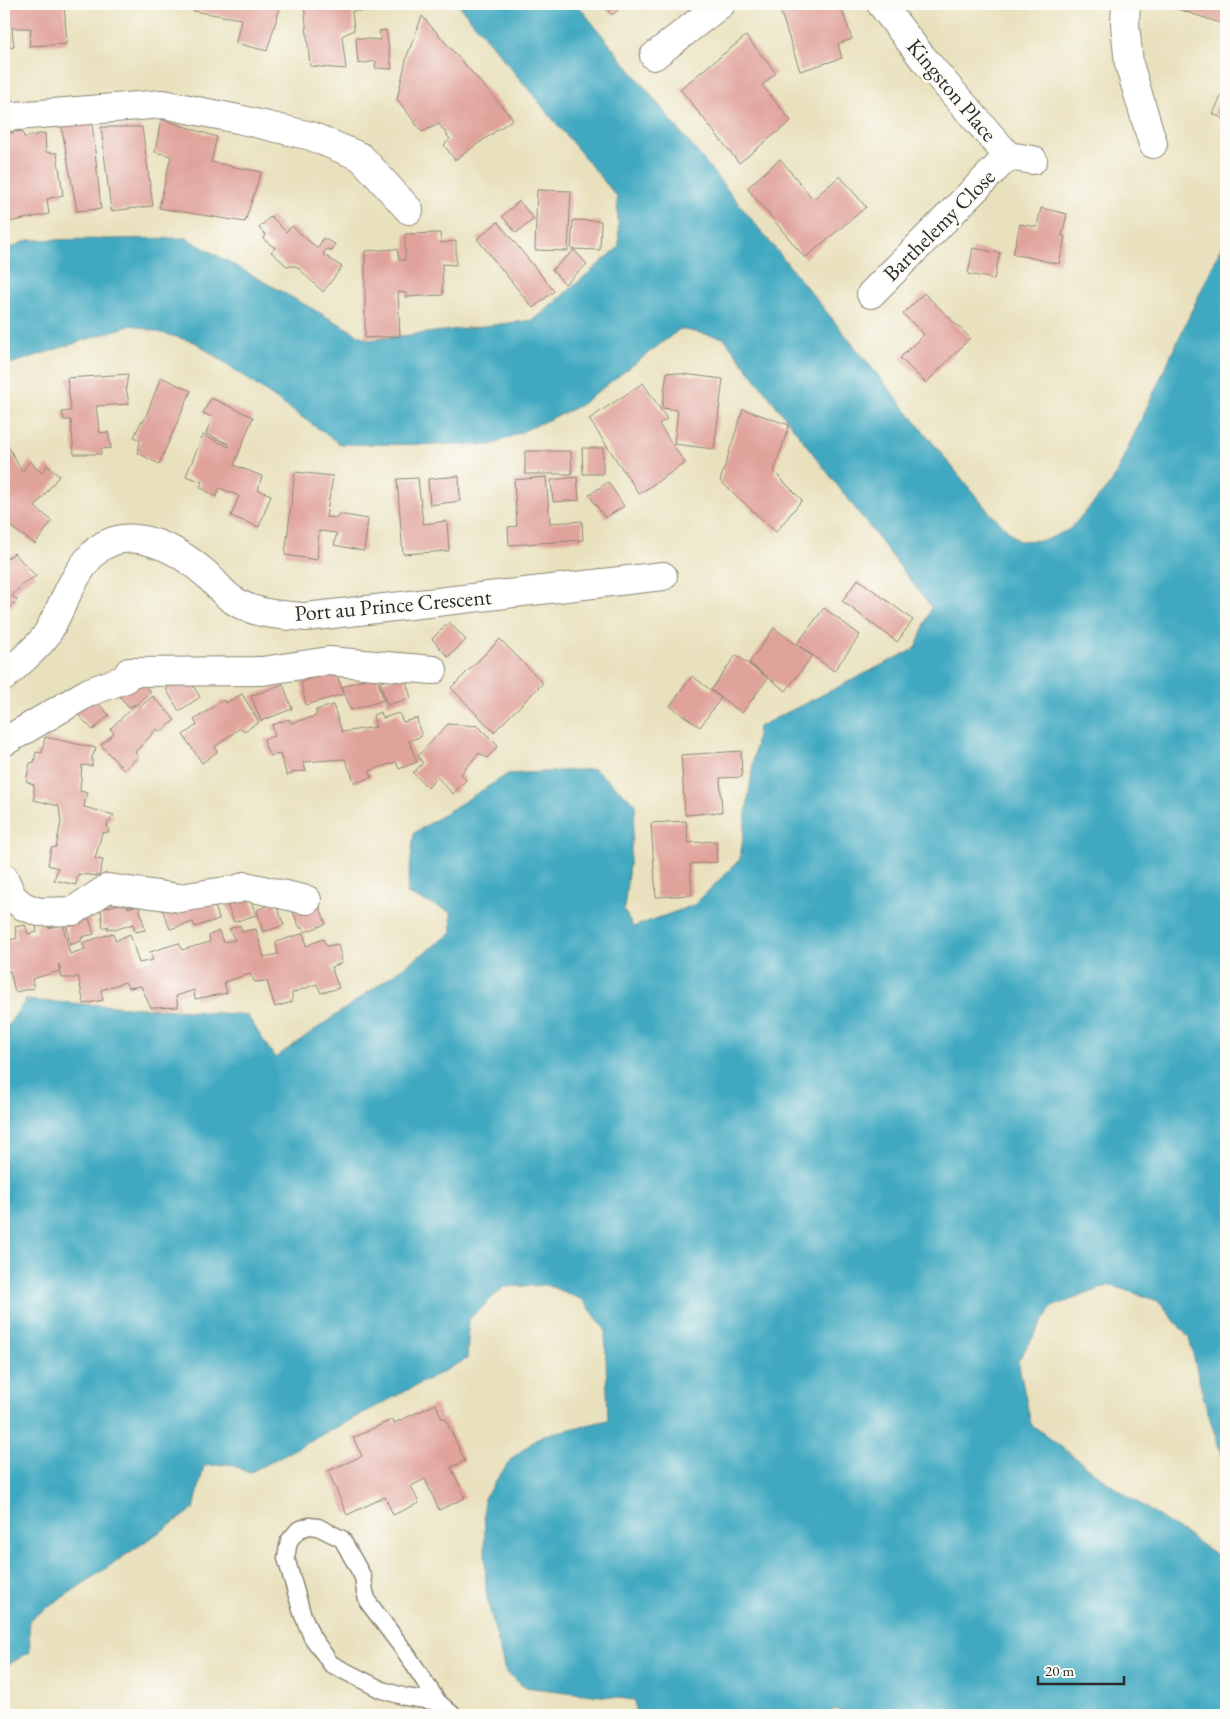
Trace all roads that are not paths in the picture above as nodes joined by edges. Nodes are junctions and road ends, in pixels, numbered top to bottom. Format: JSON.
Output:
{"nodes":[{"id":1,"x":720,"y":4,"type":"edge"},
{"id":2,"x":881,"y":4,"type":"edge"},
{"id":3,"x":1126,"y":4,"type":"edge"},
{"id":4,"x":654,"y":56,"type":"dead end"},
{"id":5,"x":4,"y":117,"type":"edge"},
{"id":6,"x":1153,"y":144,"type":"dead end"},
{"id":7,"x":1020,"y":158,"type":"joint"},
{"id":8,"x":409,"y":210,"type":"dead end"},
{"id":9,"x":871,"y":294,"type":"dead end"},
{"id":10,"x":663,"y":576,"type":"dead end"},
{"id":11,"x":433,"y":670,"type":"dead end"},
{"id":12,"x":4,"y":677,"type":"edge"},
{"id":13,"x":4,"y":742,"type":"edge"},
{"id":14,"x":4,"y":878,"type":"edge"},
{"id":15,"x":307,"y":900,"type":"dead end"},
{"id":16,"x":438,"y":1702,"type":"junction"},
{"id":17,"x":453,"y":1715,"type":"edge"}],
"edges":[{"from":1,"to":4,"type":"street"},
{"from":2,"to":7,"type":"street","name":"Kingston Place"},
{"from":3,"to":6,"type":"street"},
{"from":5,"to":8,"type":"street"},
{"from":7,"to":9,"type":"street","name":"Barthelemy Close"},
{"from":10,"to":12,"type":"street","name":"Port au Prince Crescent"},
{"from":11,"to":13,"type":"street"},
{"from":14,"to":15,"type":"street"},
{"from":16,"to":16,"type":"lane"},
{"from":16,"to":17,"type":"lane"}]}
